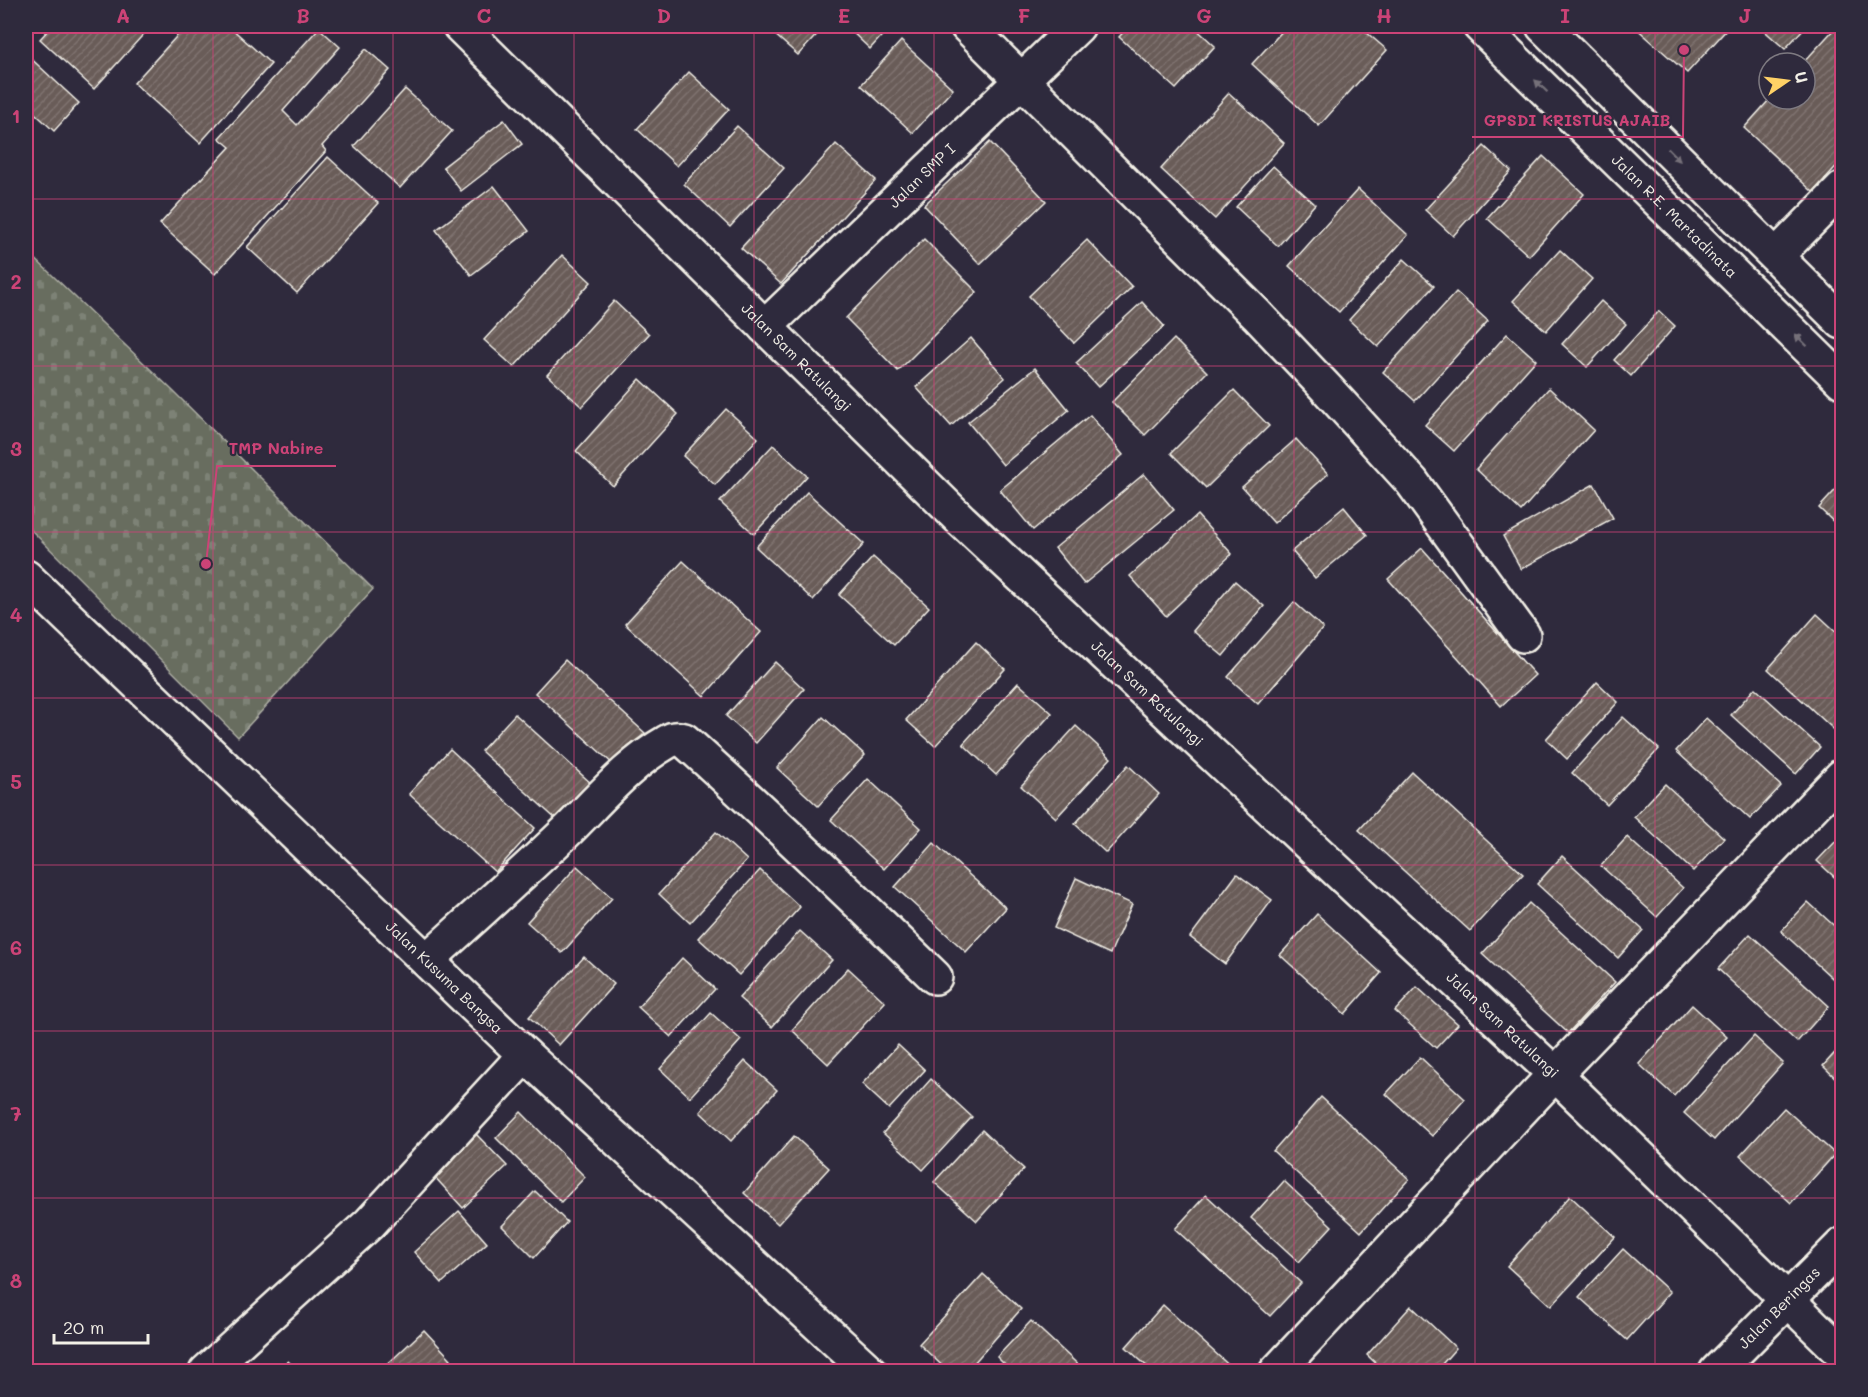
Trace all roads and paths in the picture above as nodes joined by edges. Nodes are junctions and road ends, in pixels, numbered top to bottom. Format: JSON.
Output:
{"nodes":[{"id":1,"x":460,"y":26,"type":"edge"},
{"id":2,"x":966,"y":26,"type":"edge"},
{"id":3,"x":1078,"y":26,"type":"edge"},
{"id":4,"x":1543,"y":26,"type":"edge"},
{"id":5,"x":1483,"y":27,"type":"edge"},
{"id":6,"x":1022,"y":80,"type":"junction"},
{"id":7,"x":1842,"y":189,"type":"edge"},
{"id":8,"x":1776,"y":256,"type":"junction"},
{"id":9,"x":1842,"y":322,"type":"edge"},
{"id":10,"x":765,"y":327,"type":"junction"},
{"id":11,"x":1842,"y":381,"type":"edge"},
{"id":12,"x":26,"y":577,"type":"edge"},
{"id":13,"x":1523,"y":635,"type":"dead end"},
{"id":14,"x":1842,"y":776,"type":"edge"},
{"id":15,"x":427,"y":960,"type":"junction"},
{"id":16,"x":935,"y":977,"type":"dead end"},
{"id":17,"x":525,"y":1055,"type":"junction"},
{"id":18,"x":1555,"y":1074,"type":"junction"},
{"id":19,"x":1842,"y":1245,"type":"edge"},
{"id":20,"x":1789,"y":1300,"type":"junction"},
{"id":21,"x":1842,"y":1353,"type":"edge"},
{"id":22,"x":206,"y":1371,"type":"edge"},
{"id":23,"x":870,"y":1371,"type":"edge"},
{"id":24,"x":1276,"y":1371,"type":"edge"},
{"id":25,"x":1716,"y":1371,"type":"edge"}],
"edges":[{"from":1,"to":10,"type":"main road","name":"Jalan Sam Ratulangi"},
{"from":2,"to":6,"type":"main road"},
{"from":3,"to":6,"type":"main road","name":"Jalan SMP I"},
{"from":4,"to":8,"type":"main road","one_way":true},
{"from":11,"to":5,"type":"main road","name":"Jalan R.E. Martadinata","one_way":true},
{"from":6,"to":10,"type":"main road","name":"Jalan SMP I"},
{"from":6,"to":13,"type":"main road"},
{"from":7,"to":8,"type":"main road"},
{"from":8,"to":9,"type":"main road"},
{"from":10,"to":18,"type":"main road","name":"Jalan Sam Ratulangi"},
{"from":12,"to":15,"type":"main road","name":"Jalan Kusuma Bangsa"},
{"from":14,"to":18,"type":"main road"},
{"from":15,"to":16,"type":"main road"},
{"from":15,"to":17,"type":"main road","name":"Jalan Kusuma Bangsa"},
{"from":17,"to":22,"type":"main road"},
{"from":17,"to":23,"type":"main road","name":"Jalan Kusuma Bangsa"},
{"from":18,"to":20,"type":"main road","name":"Jalan Sam Ratulangi"},
{"from":18,"to":24,"type":"main road"},
{"from":19,"to":20,"type":"main road","name":"Jalan Beringas"},
{"from":20,"to":21,"type":"main road","name":"Jalan Sam Ratulangi"},
{"from":20,"to":25,"type":"main road","name":"Jalan Beringas"}]}
